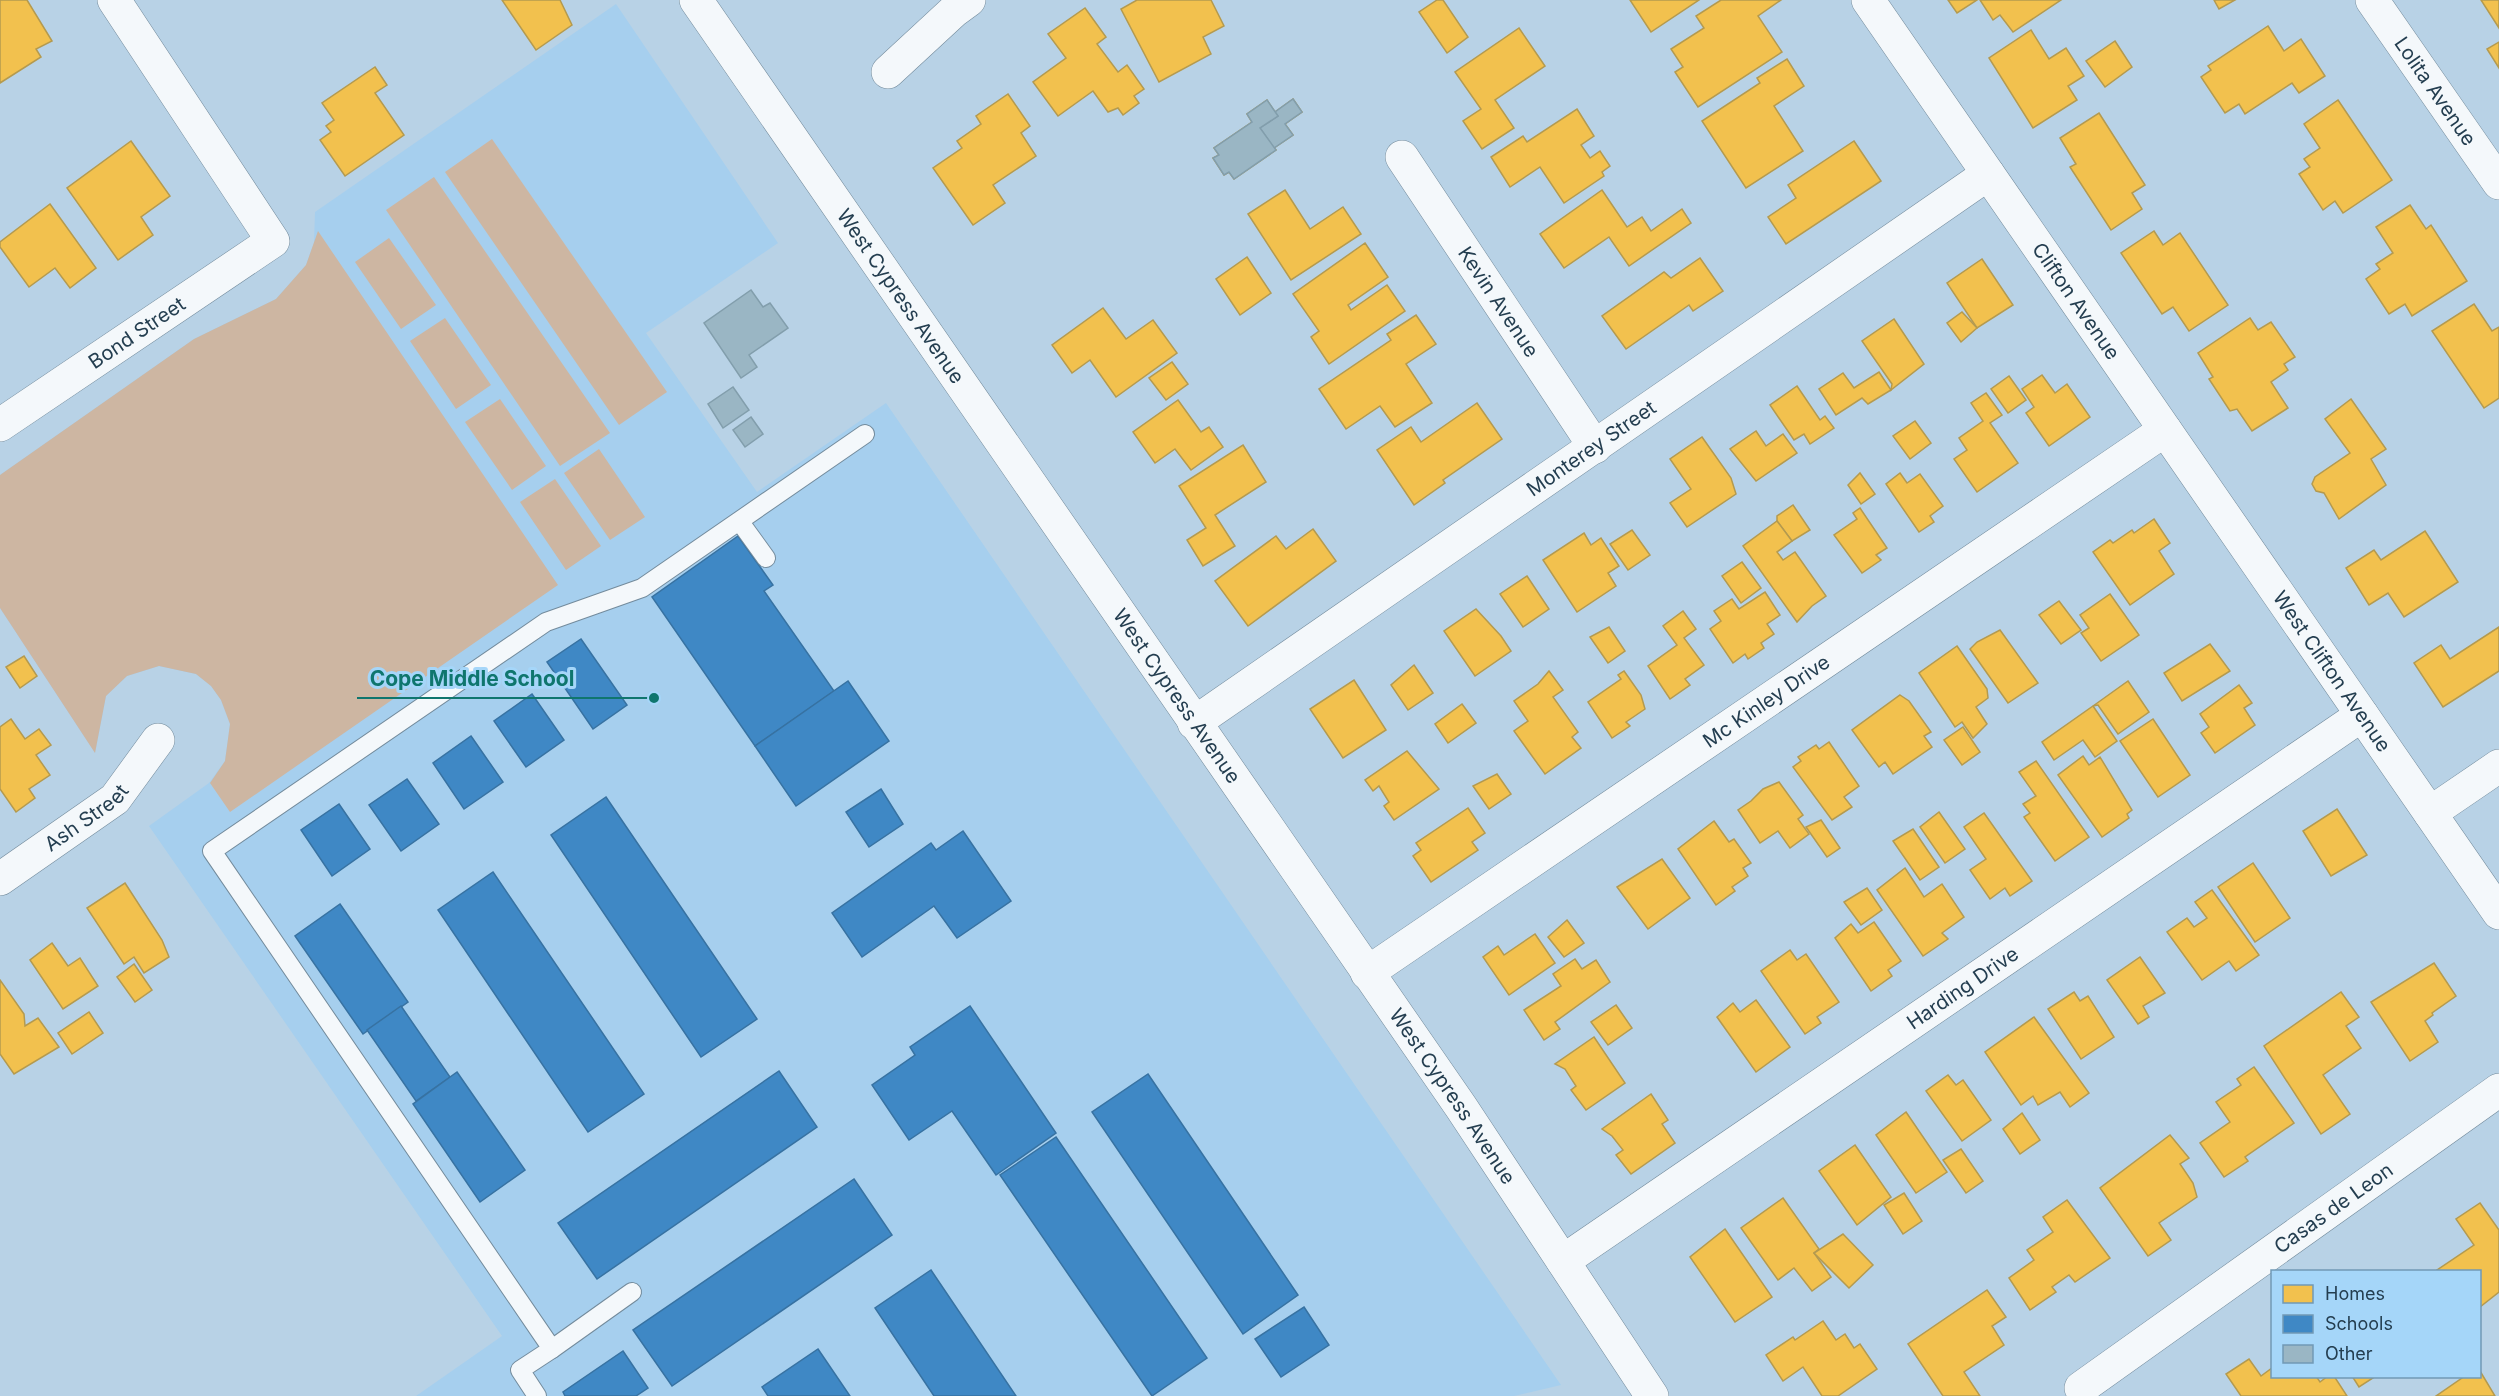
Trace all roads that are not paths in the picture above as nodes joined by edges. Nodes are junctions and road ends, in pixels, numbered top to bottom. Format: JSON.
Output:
{"nodes":[{"id":1,"x":114,"y":0,"type":"edge"},
{"id":2,"x":696,"y":0,"type":"edge"},
{"id":3,"x":969,"y":0,"type":"edge"},
{"id":4,"x":1868,"y":0,"type":"edge"},
{"id":5,"x":2372,"y":0,"type":"edge"},
{"id":6,"x":888,"y":72,"type":"dead end"},
{"id":7,"x":1402,"y":157,"type":"dead end"},
{"id":8,"x":1988,"y":174,"type":"junction"},
{"id":9,"x":2499,"y":183,"type":"edge"},
{"id":10,"x":0,"y":425,"type":"edge"},
{"id":11,"x":2165,"y":430,"type":"junction"},
{"id":12,"x":866,"y":435,"type":"dead end"},
{"id":13,"x":1595,"y":447,"type":"junction"},
{"id":14,"x":740,"y":522,"type":"junction"},
{"id":15,"x":766,"y":558,"type":"dead end"},
{"id":16,"x":2362,"y":715,"type":"junction"},
{"id":17,"x":1194,"y":723,"type":"junction"},
{"id":18,"x":158,"y":740,"type":"dead end"},
{"id":19,"x":2499,"y":766,"type":"edge"},
{"id":20,"x":2430,"y":813,"type":"junction"},
{"id":21,"x":0,"y":879,"type":"edge"},
{"id":22,"x":2499,"y":913,"type":"edge"},
{"id":23,"x":1367,"y":974,"type":"junction"},
{"id":24,"x":2499,"y":1090,"type":"edge"},
{"id":25,"x":1563,"y":1261,"type":"junction"},
{"id":26,"x":632,"y":1292,"type":"dead end"},
{"id":27,"x":552,"y":1350,"type":"junction"},
{"id":28,"x":2081,"y":1388,"type":"dead end"},
{"id":29,"x":537,"y":1396,"type":"edge"},
{"id":30,"x":1652,"y":1396,"type":"edge"}],
"edges":[{"from":1,"to":10,"type":"street","name":"Bond Street"},
{"from":2,"to":17,"type":"street","name":"West Cypress Avenue"},
{"from":3,"to":6,"type":"street"},
{"from":4,"to":8,"type":"street"},
{"from":5,"to":9,"type":"street","name":"Lolita Avenue"},
{"from":7,"to":13,"type":"street","name":"Kevin Avenue"},
{"from":8,"to":11,"type":"street","name":"Clifton Avenue"},
{"from":8,"to":13,"type":"street","name":"Monterey Street"},
{"from":11,"to":16,"type":"street","name":"West Clifton Avenue"},
{"from":11,"to":23,"type":"street","name":"Mc Kinley Drive"},
{"from":12,"to":14,"type":"lane"},
{"from":13,"to":17,"type":"street","name":"Monterey Street"},
{"from":14,"to":15,"type":"lane"},
{"from":14,"to":27,"type":"lane"},
{"from":16,"to":20,"type":"street","name":"West Clifton Avenue"},
{"from":16,"to":25,"type":"street","name":"Harding Drive"},
{"from":17,"to":23,"type":"street","name":"West Cypress Avenue"},
{"from":18,"to":21,"type":"street","name":"Ash Street"},
{"from":19,"to":20,"type":"street"},
{"from":20,"to":22,"type":"street","name":"West Clifton Avenue"},
{"from":23,"to":25,"type":"street","name":"West Cypress Avenue"},
{"from":24,"to":28,"type":"street","name":"Casas de Leon"},
{"from":25,"to":30,"type":"street","name":"West Cypress Avenue"},
{"from":26,"to":27,"type":"lane"},
{"from":27,"to":29,"type":"lane"}]}
